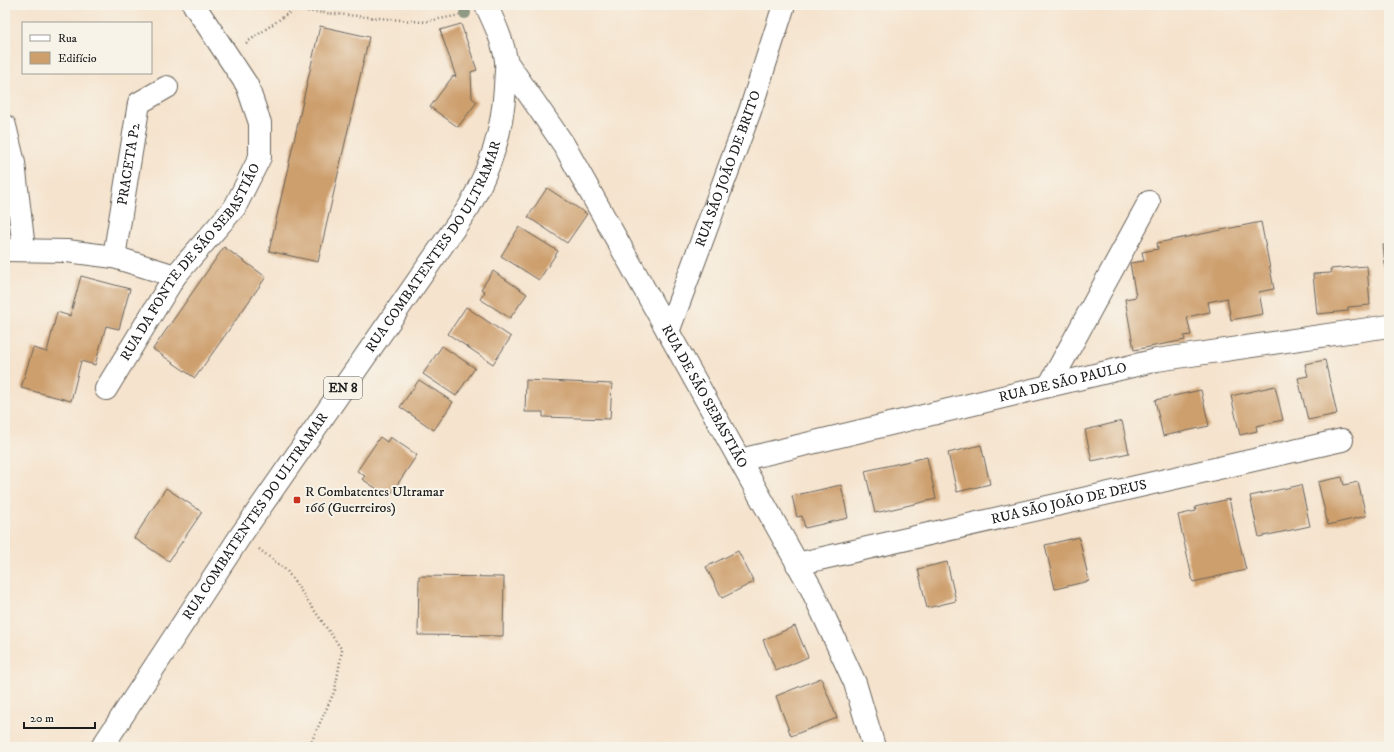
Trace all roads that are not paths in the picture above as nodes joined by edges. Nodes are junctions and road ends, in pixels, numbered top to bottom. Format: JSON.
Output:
{"nodes":[{"id":1,"x":194,"y":5,"type":"edge"},
{"id":2,"x":784,"y":5,"type":"edge"},
{"id":3,"x":488,"y":8,"type":"edge"},
{"id":4,"x":506,"y":61,"type":"junction"},
{"id":5,"x":167,"y":87,"type":"dead end"},
{"id":6,"x":5,"y":126,"type":"edge"},
{"id":7,"x":1149,"y":202,"type":"dead end"},
{"id":8,"x":15,"y":250,"type":"edge"},
{"id":9,"x":114,"y":257,"type":"junction"},
{"id":10,"x":176,"y":276,"type":"junction"},
{"id":11,"x":1389,"y":326,"type":"edge"},
{"id":12,"x":668,"y":332,"type":"junction"},
{"id":13,"x":1050,"y":384,"type":"junction"},
{"id":14,"x":106,"y":389,"type":"dead end"},
{"id":15,"x":1342,"y":440,"type":"dead end"},
{"id":16,"x":740,"y":460,"type":"junction"},
{"id":17,"x":797,"y":564,"type":"junction"},
{"id":18,"x":102,"y":747,"type":"edge"},
{"id":19,"x":874,"y":747,"type":"edge"}],
"edges":[{"from":1,"to":10,"type":"street","name":"RUA DA FONTE DE SÃO SEBASTIÃO"},
{"from":2,"to":12,"type":"street","name":"RUA SÃO JOÃO DE BRITO"},
{"from":3,"to":4,"type":"street","name":"RUA COMBATENTES DO ULTRAMAR","number":"EN 8"},
{"from":4,"to":12,"type":"street","name":"RUA DE SÃO SEBASTIÃO"},
{"from":4,"to":18,"type":"street","name":"RUA COMBATENTES DO ULTRAMAR","number":"EN 8"},
{"from":5,"to":9,"type":"street","name":"PRACETA P2"},
{"from":6,"to":8,"type":"street"},
{"from":7,"to":13,"type":"street"},
{"from":8,"to":9,"type":"street"},
{"from":9,"to":10,"type":"street"},
{"from":10,"to":14,"type":"street","name":"RUA DA FONTE DE SÃO SEBASTIÃO"},
{"from":11,"to":13,"type":"street","name":"RUA DE SÃO PAULO"},
{"from":12,"to":16,"type":"street","name":"RUA DE SÃO SEBASTIÃO"},
{"from":13,"to":16,"type":"street","name":"RUA DE SÃO PAULO"},
{"from":15,"to":17,"type":"street","name":"RUA SÃO JOÃO DE DEUS"},
{"from":16,"to":17,"type":"street","name":"RUA DE SÃO SEBASTIÃO"},
{"from":17,"to":19,"type":"street","name":"RUA DE SÃO SEBASTIÃO"}]}
